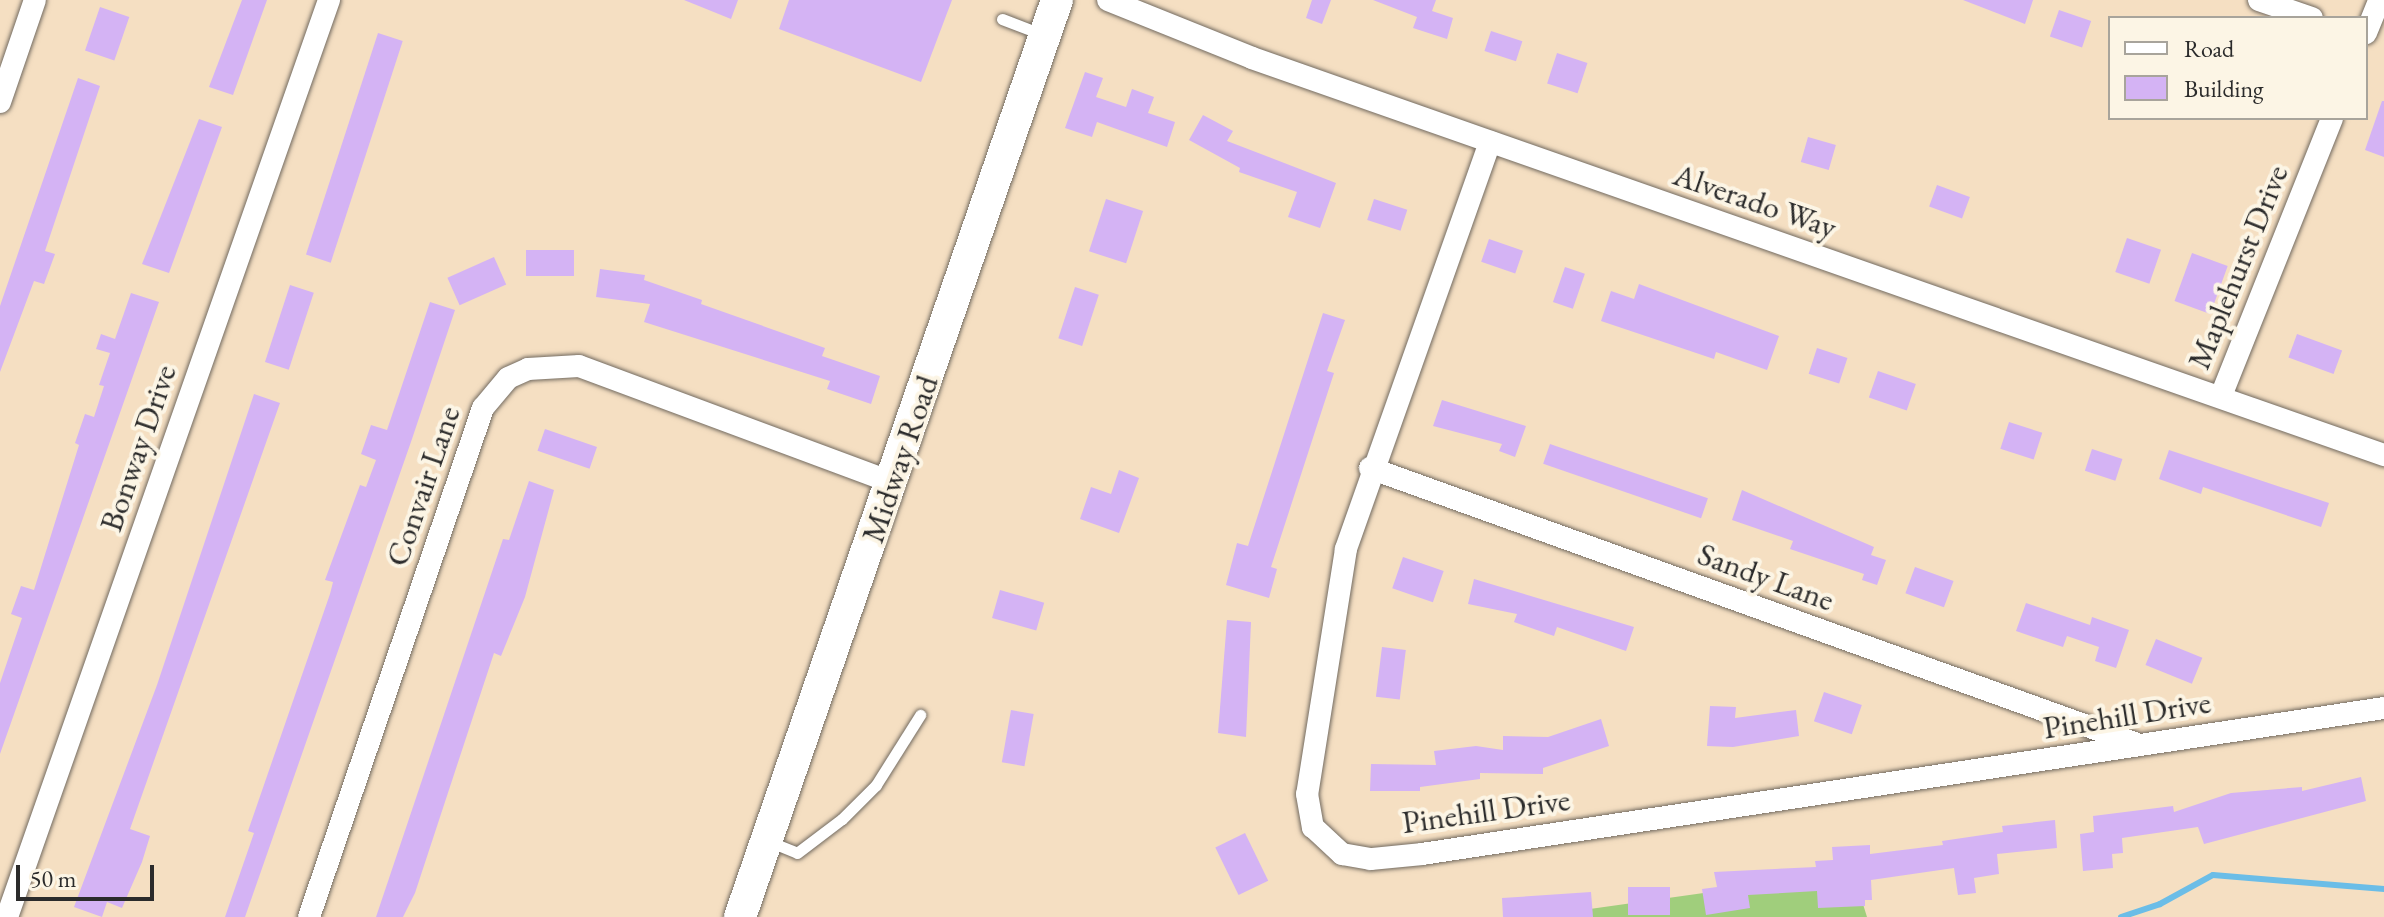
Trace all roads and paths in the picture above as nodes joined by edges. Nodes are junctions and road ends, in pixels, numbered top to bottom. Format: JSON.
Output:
{"nodes":[{"id":1,"x":35,"y":0,"type":"edge"},
{"id":2,"x":329,"y":0,"type":"edge"},
{"id":3,"x":1057,"y":0,"type":"edge"},
{"id":4,"x":1108,"y":0,"type":"edge"},
{"id":5,"x":2259,"y":0,"type":"edge"},
{"id":6,"x":2379,"y":0,"type":"edge"},
{"id":7,"x":2306,"y":16,"type":"edge"},
{"id":8,"x":1002,"y":19,"type":"dead end"},
{"id":9,"x":2368,"y":30,"type":"edge"},
{"id":10,"x":1044,"y":35,"type":"junction"},
{"id":11,"x":0,"y":102,"type":"edge"},
{"id":12,"x":2331,"y":120,"type":"edge"},
{"id":13,"x":1490,"y":142,"type":"junction"},
{"id":14,"x":2221,"y":396,"type":"junction"},
{"id":15,"x":2384,"y":455,"type":"edge"},
{"id":16,"x":1370,"y":468,"type":"junction"},
{"id":17,"x":893,"y":483,"type":"junction"},
{"id":18,"x":2384,"y":708,"type":"edge"},
{"id":19,"x":920,"y":715,"type":"dead end"},
{"id":20,"x":2140,"y":745,"type":"junction"},
{"id":21,"x":767,"y":840,"type":"junction"},
{"id":22,"x":7,"y":917,"type":"edge"},
{"id":23,"x":309,"y":917,"type":"edge"},
{"id":24,"x":740,"y":917,"type":"edge"}],
"edges":[{"from":1,"to":11,"type":"street"},
{"from":2,"to":22,"type":"street","name":"Bonway Drive"},
{"from":3,"to":10,"type":"street","name":"Midway Road"},
{"from":4,"to":13,"type":"street","name":"Alverado Way"},
{"from":5,"to":7,"type":"street"},
{"from":6,"to":9,"type":"street"},
{"from":8,"to":10,"type":"lane"},
{"from":10,"to":17,"type":"street","name":"Midway Road"},
{"from":12,"to":14,"type":"street","name":"Maplehurst Drive"},
{"from":13,"to":14,"type":"street","name":"Alverado Way"},
{"from":13,"to":16,"type":"street","name":"Pinehill Drive"},
{"from":14,"to":15,"type":"street","name":"Alverado Way"},
{"from":16,"to":20,"type":"street","name":"Sandy Lane"},
{"from":16,"to":20,"type":"street","name":"Pinehill Drive"},
{"from":17,"to":21,"type":"street","name":"Midway Road"},
{"from":17,"to":23,"type":"street","name":"Convair Lane"},
{"from":18,"to":20,"type":"street","name":"Pinehill Drive"},
{"from":19,"to":21,"type":"lane"},
{"from":21,"to":24,"type":"street","name":"Midway Road"}]}
